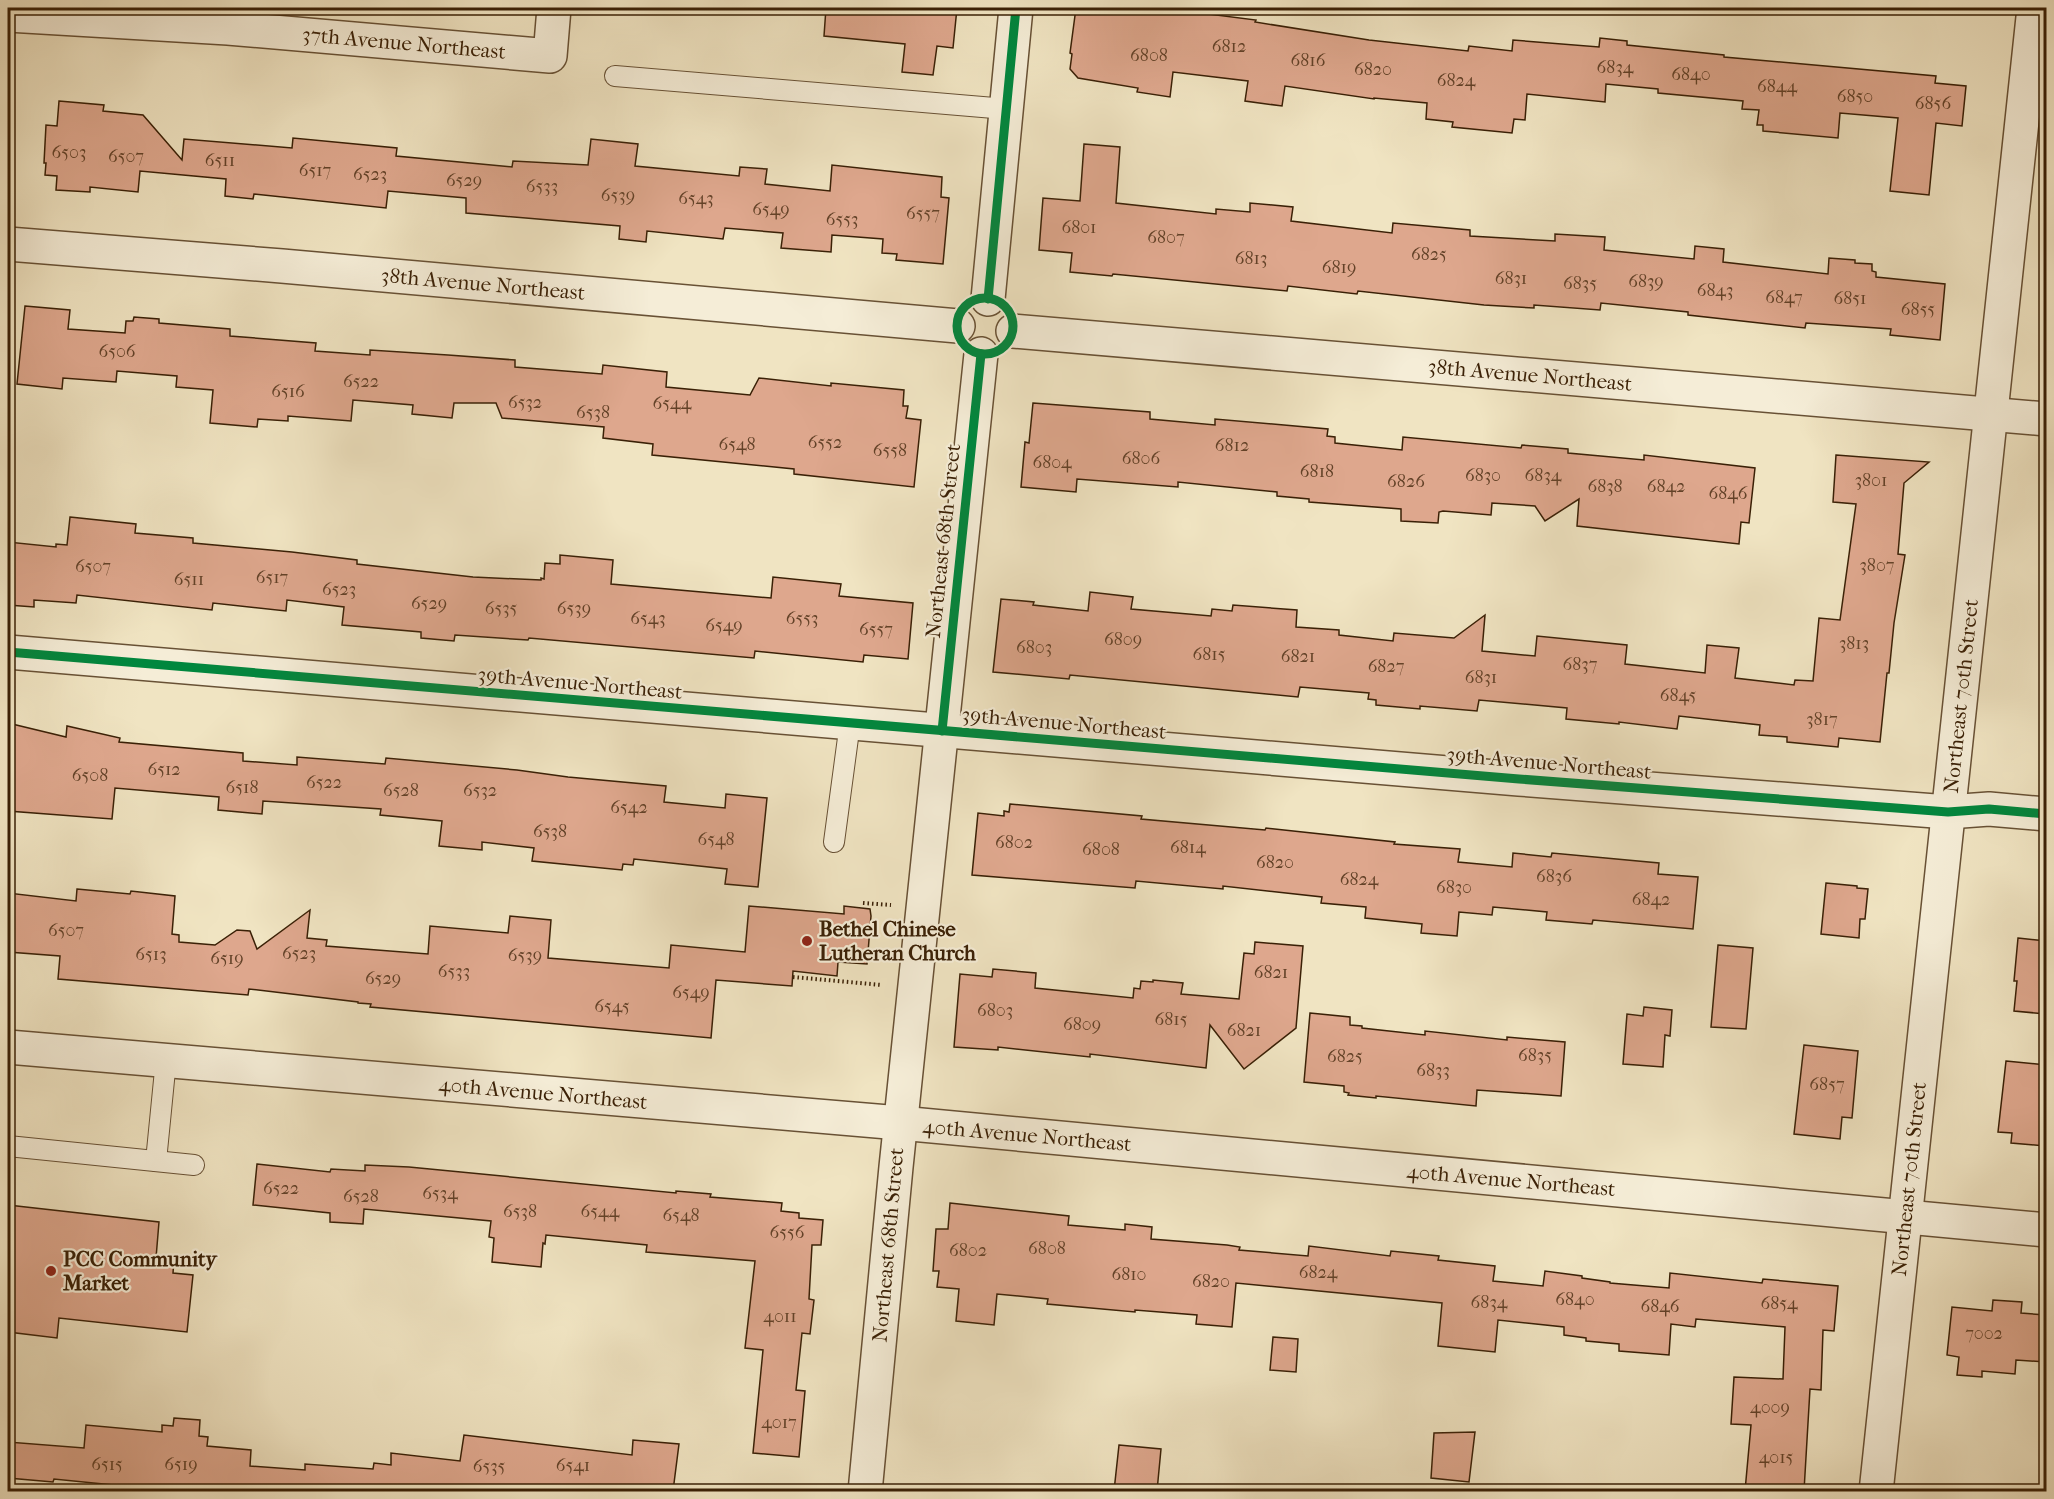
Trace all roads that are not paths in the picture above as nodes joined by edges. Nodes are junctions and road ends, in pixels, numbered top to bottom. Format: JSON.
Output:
{"nodes":[{"id":1,"x":554,"y":8,"type":"edge"},
{"id":2,"x":1016,"y":8,"type":"edge"},
{"id":3,"x":2034,"y":8,"type":"edge"},
{"id":4,"x":8,"y":15,"type":"edge"},
{"id":5,"x":615,"y":76,"type":"dead end"},
{"id":6,"x":1006,"y":109,"type":"junction"},
{"id":7,"x":8,"y":244,"type":"edge"},
{"id":8,"x":988,"y":298,"type":"junction"},
{"id":9,"x":958,"y":326,"type":"junction"},
{"id":10,"x":1013,"y":331,"type":"junction"},
{"id":11,"x":981,"y":354,"type":"junction"},
{"id":12,"x":1991,"y":414,"type":"junction"},
{"id":13,"x":2046,"y":419,"type":"edge"},
{"id":14,"x":8,"y":652,"type":"edge"},
{"id":15,"x":850,"y":723,"type":"junction"},
{"id":16,"x":942,"y":731,"type":"junction"},
{"id":17,"x":1948,"y":812,"type":"junction"},
{"id":18,"x":2046,"y":814,"type":"edge"},
{"id":19,"x":834,"y":842,"type":"dead end"},
{"id":20,"x":8,"y":1047,"type":"edge"},
{"id":21,"x":166,"y":1060,"type":"junction"},
{"id":22,"x":900,"y":1123,"type":"junction"},
{"id":23,"x":8,"y":1146,"type":"edge"},
{"id":24,"x":156,"y":1161,"type":"junction"},
{"id":25,"x":194,"y":1165,"type":"dead end"},
{"id":26,"x":1905,"y":1216,"type":"junction"},
{"id":27,"x":2046,"y":1230,"type":"edge"},
{"id":28,"x":865,"y":1491,"type":"edge"},
{"id":29,"x":1876,"y":1491,"type":"edge"}],
"edges":[{"from":1,"to":4,"type":"street","name":"37th Avenue Northeast"},
{"from":2,"to":6,"type":"street"},
{"from":3,"to":12,"type":"street","name":"Northeast 70th Street"},
{"from":5,"to":6,"type":"lane"},
{"from":6,"to":8,"type":"street"},
{"from":7,"to":9,"type":"street","name":"38th Avenue Northeast"},
{"from":8,"to":9,"type":"street"},
{"from":8,"to":10,"type":"street"},
{"from":9,"to":11,"type":"street"},
{"from":10,"to":11,"type":"street"},
{"from":10,"to":12,"type":"street","name":"38th Avenue Northeast"},
{"from":11,"to":16,"type":"street","name":"Northeast 68th Street"},
{"from":12,"to":13,"type":"street","name":"38th Avenue Northeast"},
{"from":12,"to":17,"type":"street","name":"Northeast 70th Street"},
{"from":14,"to":15,"type":"street","name":"39th Avenue Northeast"},
{"from":15,"to":16,"type":"street","name":"39th Avenue Northeast"},
{"from":15,"to":19,"type":"lane"},
{"from":16,"to":17,"type":"street","name":"39th Avenue Northeast"},
{"from":16,"to":22,"type":"street","name":"Northeast 68th Street"},
{"from":17,"to":18,"type":"street","name":"39th Avenue Northeast"},
{"from":17,"to":26,"type":"street","name":"Northeast 70th Street"},
{"from":20,"to":21,"type":"street","name":"40th Avenue Northeast"},
{"from":21,"to":22,"type":"street","name":"40th Avenue Northeast"},
{"from":21,"to":24,"type":"lane"},
{"from":22,"to":26,"type":"street","name":"40th Avenue Northeast"},
{"from":22,"to":28,"type":"street","name":"Northeast 68th Street"},
{"from":23,"to":24,"type":"lane"},
{"from":24,"to":25,"type":"lane"},
{"from":26,"to":27,"type":"street","name":"40th Avenue Northeast"},
{"from":26,"to":29,"type":"street","name":"Northeast 70th Street"}]}
